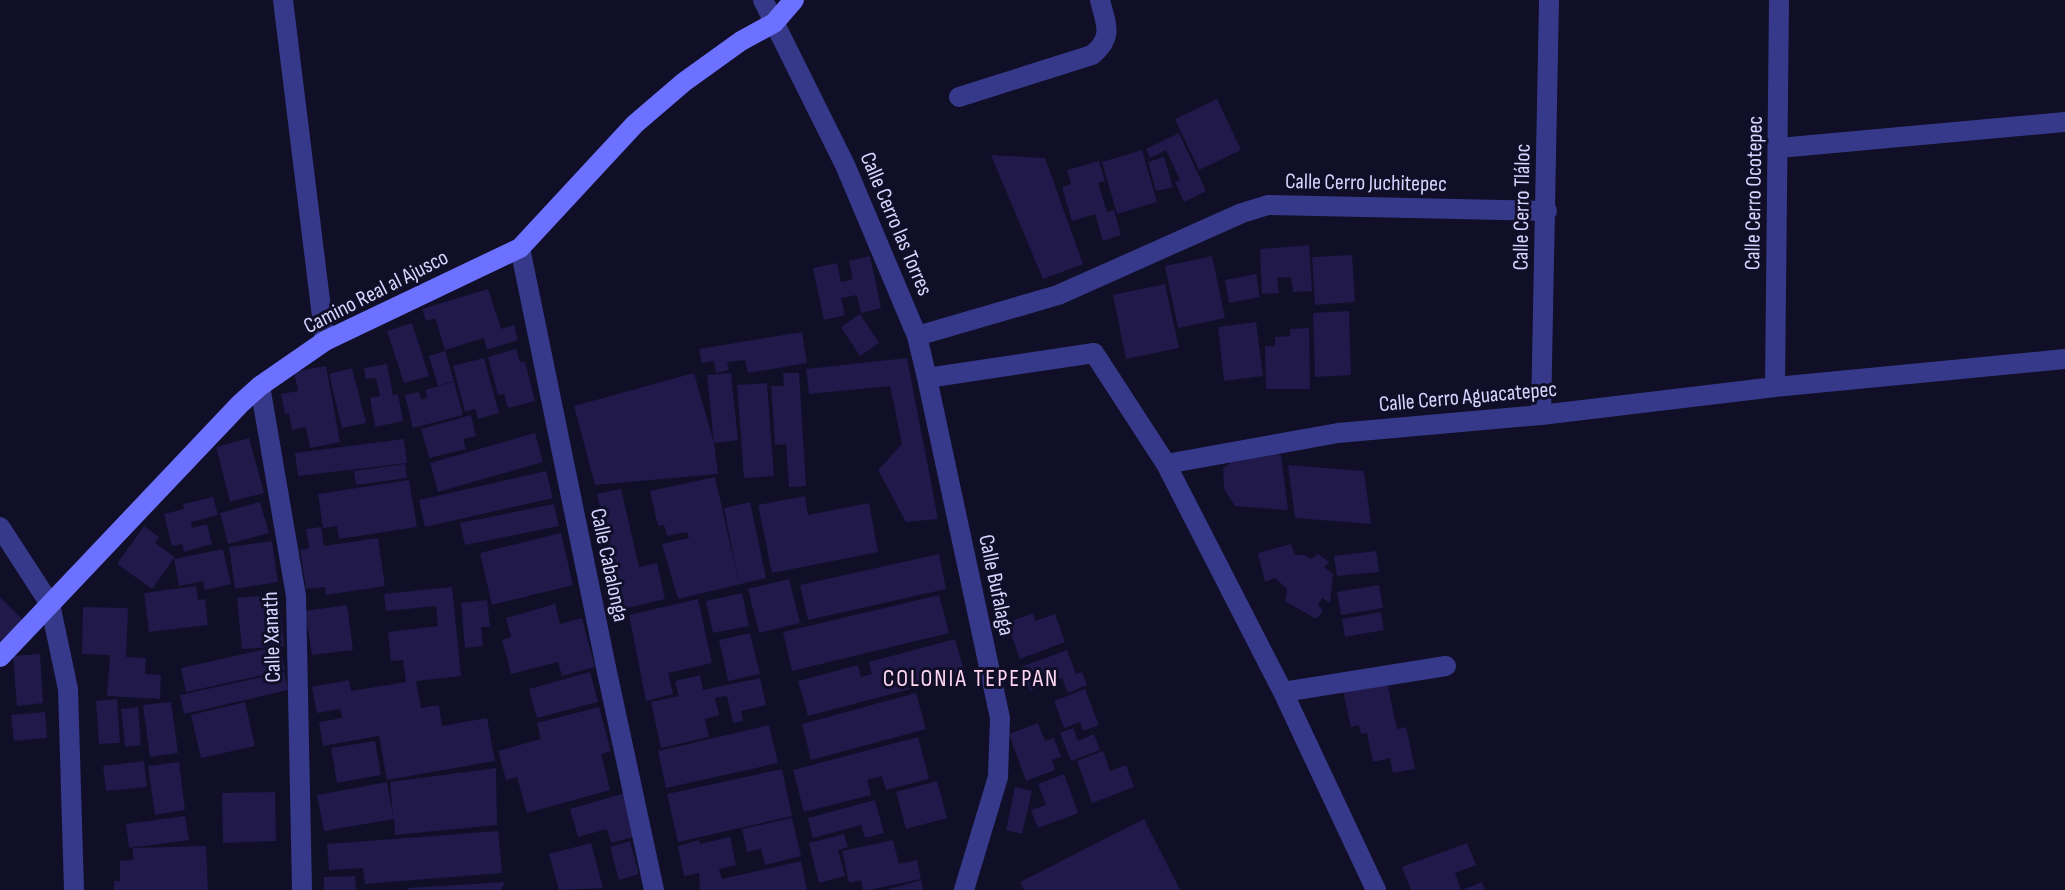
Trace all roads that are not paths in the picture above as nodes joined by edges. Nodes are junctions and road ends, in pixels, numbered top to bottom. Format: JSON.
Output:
{"nodes":[{"id":1,"x":283,"y":0,"type":"edge"},
{"id":2,"x":763,"y":0,"type":"edge"},
{"id":3,"x":794,"y":0,"type":"edge"},
{"id":4,"x":1100,"y":0,"type":"edge"},
{"id":5,"x":1549,"y":0,"type":"edge"},
{"id":6,"x":1779,"y":0,"type":"edge"},
{"id":7,"x":774,"y":23,"type":"junction"},
{"id":8,"x":959,"y":97,"type":"dead end"},
{"id":9,"x":2065,"y":122,"type":"edge"},
{"id":10,"x":1779,"y":148,"type":"junction"},
{"id":11,"x":1547,"y":211,"type":"junction"},
{"id":12,"x":520,"y":248,"type":"junction"},
{"id":13,"x":917,"y":336,"type":"junction"},
{"id":14,"x":325,"y":341,"type":"junction"},
{"id":15,"x":2065,"y":359,"type":"edge"},
{"id":16,"x":927,"y":378,"type":"junction"},
{"id":17,"x":260,"y":386,"type":"junction"},
{"id":18,"x":1775,"y":387,"type":"junction"},
{"id":19,"x":1541,"y":415,"type":"junction"},
{"id":20,"x":1166,"y":464,"type":"junction"},
{"id":21,"x":0,"y":527,"type":"edge"},
{"id":22,"x":50,"y":604,"type":"junction"},
{"id":23,"x":0,"y":657,"type":"edge"},
{"id":24,"x":1446,"y":666,"type":"dead end"},
{"id":25,"x":1283,"y":692,"type":"junction"},
{"id":26,"x":74,"y":890,"type":"edge"},
{"id":27,"x":302,"y":890,"type":"edge"},
{"id":28,"x":654,"y":890,"type":"edge"},
{"id":29,"x":964,"y":890,"type":"edge"},
{"id":30,"x":1376,"y":890,"type":"edge"}],
"edges":[{"from":1,"to":14,"type":"street"},
{"from":2,"to":7,"type":"street","name":"Calle Cerro las Torres"},
{"from":3,"to":7,"type":"street","name":"Camino Real al Ajusco"},
{"from":4,"to":8,"type":"street"},
{"from":5,"to":11,"type":"street","name":"Calle Cerro Tláloc"},
{"from":6,"to":10,"type":"street","name":"Calle Cerro Ocotepec"},
{"from":7,"to":12,"type":"street","name":"Camino Real al Ajusco"},
{"from":7,"to":13,"type":"street","name":"Calle Cerro las Torres"},
{"from":9,"to":10,"type":"street"},
{"from":10,"to":18,"type":"street","name":"Calle Cerro Ocotepec"},
{"from":11,"to":13,"type":"street","name":"Calle Cerro Juchitepec"},
{"from":11,"to":19,"type":"street","name":"Calle Cerro Tláloc"},
{"from":12,"to":14,"type":"street","name":"Camino Real al Ajusco"},
{"from":12,"to":28,"type":"street","name":"Calle Cabalonga"},
{"from":13,"to":16,"type":"street","name":"Calle Bufalaga"},
{"from":14,"to":17,"type":"street","name":"Camino Real al Ajusco"},
{"from":15,"to":18,"type":"street","name":"Calle Cerro Aguacatepec"},
{"from":16,"to":20,"type":"street"},
{"from":16,"to":29,"type":"street","name":"Calle Bufalaga"},
{"from":17,"to":22,"type":"street","name":"Camino Real al Ajusco"},
{"from":17,"to":27,"type":"street","name":"Calle Xanath"},
{"from":18,"to":19,"type":"street","name":"Calle Cerro Aguacatepec"},
{"from":19,"to":20,"type":"street","name":"Calle Cerro Aguacatepec"},
{"from":20,"to":25,"type":"street"},
{"from":21,"to":22,"type":"street"},
{"from":22,"to":23,"type":"street","name":"Camino Real al Ajusco"},
{"from":22,"to":26,"type":"street"},
{"from":24,"to":25,"type":"street"},
{"from":25,"to":30,"type":"street"}]}
